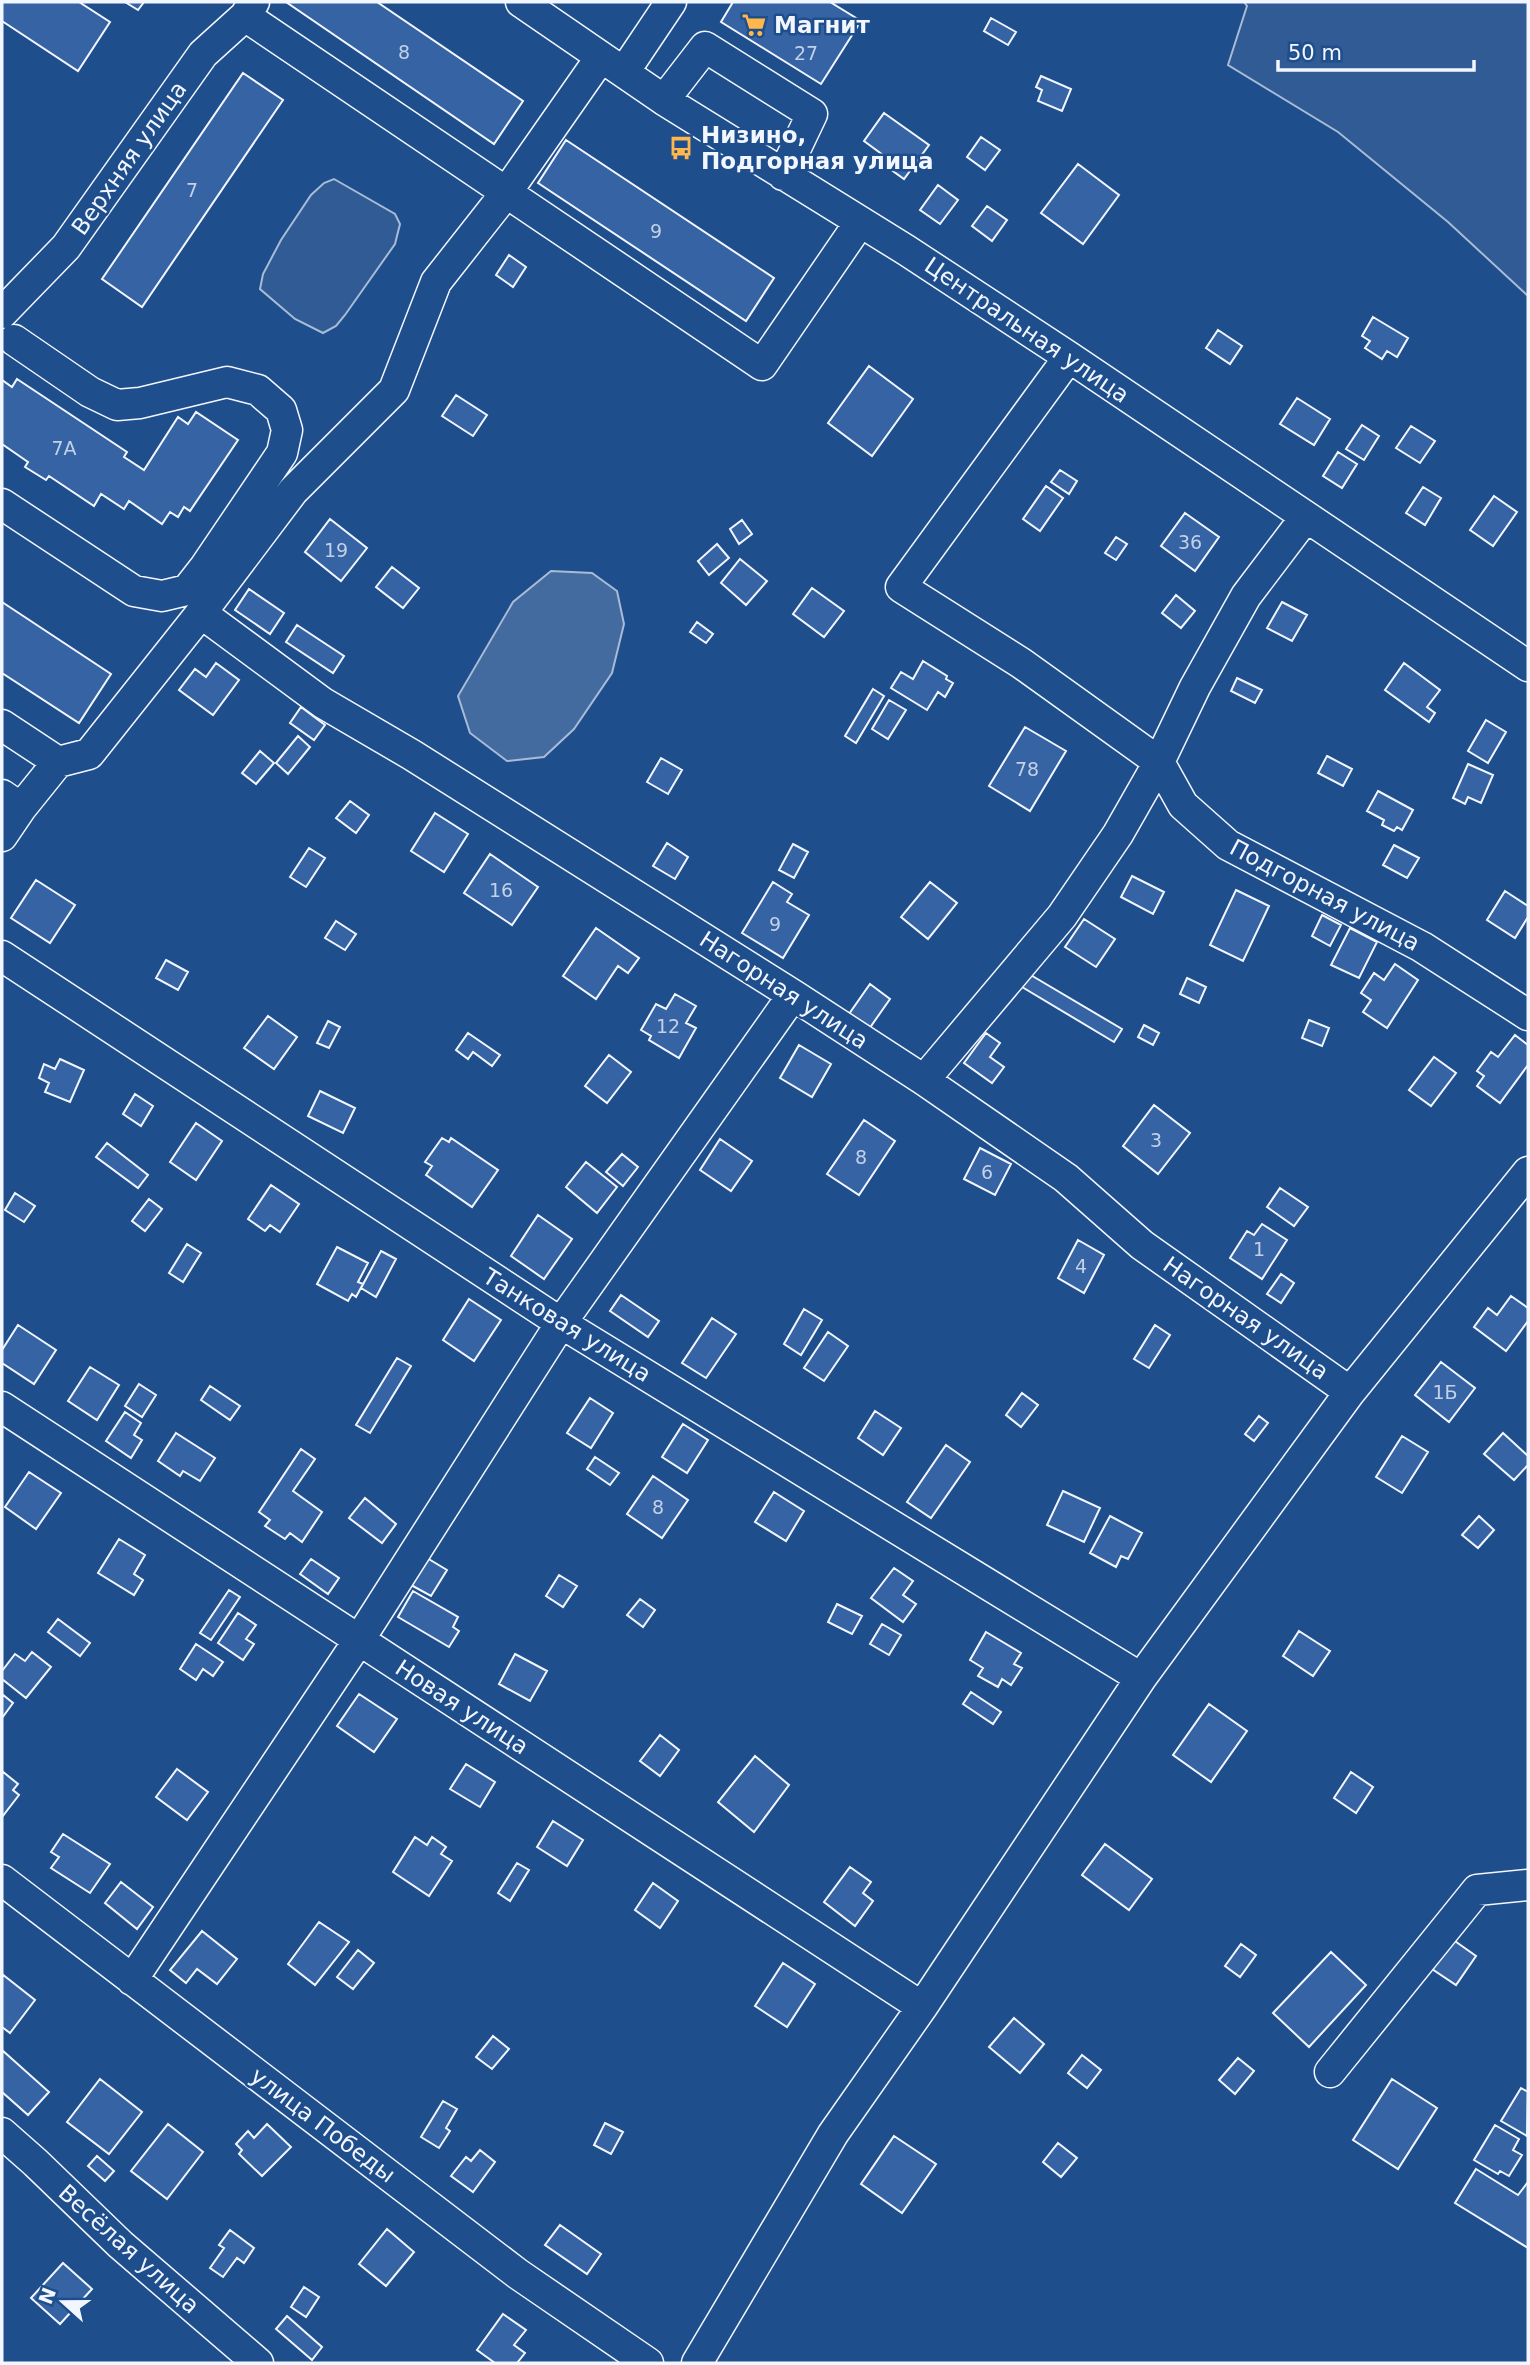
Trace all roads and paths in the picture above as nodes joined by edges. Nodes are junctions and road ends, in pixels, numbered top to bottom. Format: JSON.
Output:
{"nodes":[{"id":1,"x":521,"y":2,"type":"edge"},
{"id":2,"x":671,"y":2,"type":"edge"},
{"id":3,"x":249,"y":9,"type":"edge"},
{"id":4,"x":612,"y":64,"type":"junction"},
{"id":5,"x":664,"y":100,"type":"junction"},
{"id":6,"x":783,"y":175,"type":"junction"},
{"id":7,"x":506,"y":193,"type":"junction"},
{"id":8,"x":860,"y":222,"type":"junction"},
{"id":9,"x":2,"y":313,"type":"edge"},
{"id":10,"x":14,"y":340,"type":"dead end"},
{"id":11,"x":1069,"y":357,"type":"junction"},
{"id":12,"x":2,"y":504,"type":"edge"},
{"id":13,"x":1305,"y":518,"type":"junction"},
{"id":14,"x":201,"y":612,"type":"junction"},
{"id":15,"x":1528,"y":666,"type":"edge"},
{"id":16,"x":2,"y":725,"type":"edge"},
{"id":17,"x":58,"y":762,"type":"junction"},
{"id":18,"x":1159,"y":762,"type":"junction"},
{"id":19,"x":12,"y":802,"type":"edge"},
{"id":20,"x":2,"y":836,"type":"edge"},
{"id":21,"x":2,"y":956,"type":"edge"},
{"id":22,"x":793,"y":995,"type":"junction"},
{"id":23,"x":1528,"y":1014,"type":"edge"},
{"id":24,"x":923,"y":1080,"type":"junction"},
{"id":25,"x":1528,"y":1172,"type":"edge"},
{"id":26,"x":561,"y":1324,"type":"junction"},
{"id":27,"x":1350,"y":1392,"type":"junction"},
{"id":28,"x":2,"y":1407,"type":"edge"},
{"id":29,"x":359,"y":1640,"type":"junction"},
{"id":30,"x":1142,"y":1678,"type":"junction"},
{"id":31,"x":2,"y":1880,"type":"edge"},
{"id":32,"x":1528,"y":1885,"type":"edge"},
{"id":33,"x":132,"y":1980,"type":"junction"},
{"id":34,"x":922,"y":2007,"type":"junction"},
{"id":35,"x":1330,"y":2072,"type":"dead end"},
{"id":36,"x":2,"y":2133,"type":"edge"},
{"id":37,"x":258,"y":2363,"type":"edge"},
{"id":38,"x":648,"y":2363,"type":"edge"},
{"id":39,"x":697,"y":2363,"type":"edge"}],
"edges":[{"from":1,"to":4,"type":"street","name":"Центральная улица"},
{"from":2,"to":4,"type":"street"},
{"from":3,"to":7,"type":"street"},
{"from":3,"to":9,"type":"street","name":"Верхняя улица"},
{"from":4,"to":5,"type":"street","name":"Центральная улица"},
{"from":4,"to":7,"type":"street"},
{"from":5,"to":6,"type":"street","name":"Центральная улица"},
{"from":5,"to":6,"type":"street"},
{"from":6,"to":8,"type":"street","name":"Центральная улица"},
{"from":7,"to":8,"type":"street"},
{"from":7,"to":14,"type":"street"},
{"from":8,"to":11,"type":"street","name":"Центральная улица"},
{"from":10,"to":12,"type":"street"},
{"from":11,"to":13,"type":"street","name":"Центральная улица"},
{"from":11,"to":18,"type":"street","name":"Подгорная улица"},
{"from":13,"to":15,"type":"street","name":"Центральная улица"},
{"from":13,"to":18,"type":"street"},
{"from":14,"to":17,"type":"street"},
{"from":14,"to":22,"type":"street","name":"Нагорная улица"},
{"from":16,"to":17,"type":"street"},
{"from":17,"to":19,"type":"street"},
{"from":18,"to":23,"type":"street","name":"Подгорная улица"},
{"from":18,"to":24,"type":"street"},
{"from":19,"to":20,"type":"street"},
{"from":21,"to":26,"type":"street","name":"Танковая улица"},
{"from":22,"to":24,"type":"street","name":"Нагорная улица"},
{"from":22,"to":26,"type":"street"},
{"from":24,"to":27,"type":"street","name":"Нагорная улица"},
{"from":25,"to":27,"type":"street"},
{"from":26,"to":29,"type":"street"},
{"from":26,"to":30,"type":"street","name":"Танковая улица"},
{"from":27,"to":30,"type":"street"},
{"from":28,"to":29,"type":"street","name":"Новая улица"},
{"from":29,"to":33,"type":"street"},
{"from":29,"to":34,"type":"street","name":"Новая улица"},
{"from":30,"to":34,"type":"street"},
{"from":31,"to":33,"type":"street","name":"улица Победы"},
{"from":32,"to":35,"type":"street"},
{"from":33,"to":38,"type":"street","name":"улица Победы"},
{"from":34,"to":39,"type":"street"},
{"from":36,"to":37,"type":"street","name":"Весёлая улица"}]}
